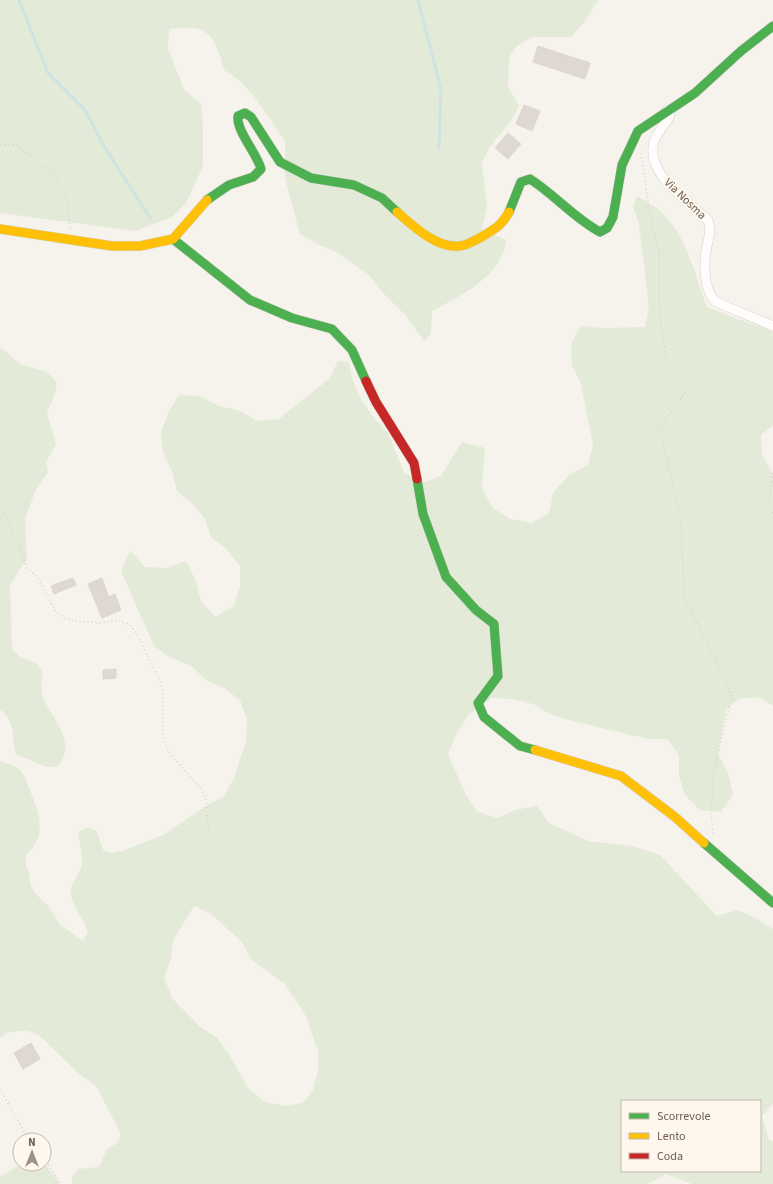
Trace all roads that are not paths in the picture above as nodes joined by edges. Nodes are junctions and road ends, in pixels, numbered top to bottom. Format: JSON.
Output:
{"nodes":[{"id":1,"x":773,"y":26,"type":"edge"},
{"id":2,"x":667,"y":110,"type":"junction"},
{"id":3,"x":0,"y":229,"type":"edge"},
{"id":4,"x":173,"y":239,"type":"junction"},
{"id":5,"x":773,"y":326,"type":"edge"},
{"id":6,"x":773,"y":903,"type":"edge"}],
"edges":[{"from":1,"to":2,"type":"street"},
{"from":2,"to":4,"type":"street"},
{"from":2,"to":5,"type":"street","name":"Via Nosma"},
{"from":3,"to":4,"type":"street"},
{"from":4,"to":6,"type":"street"}]}
